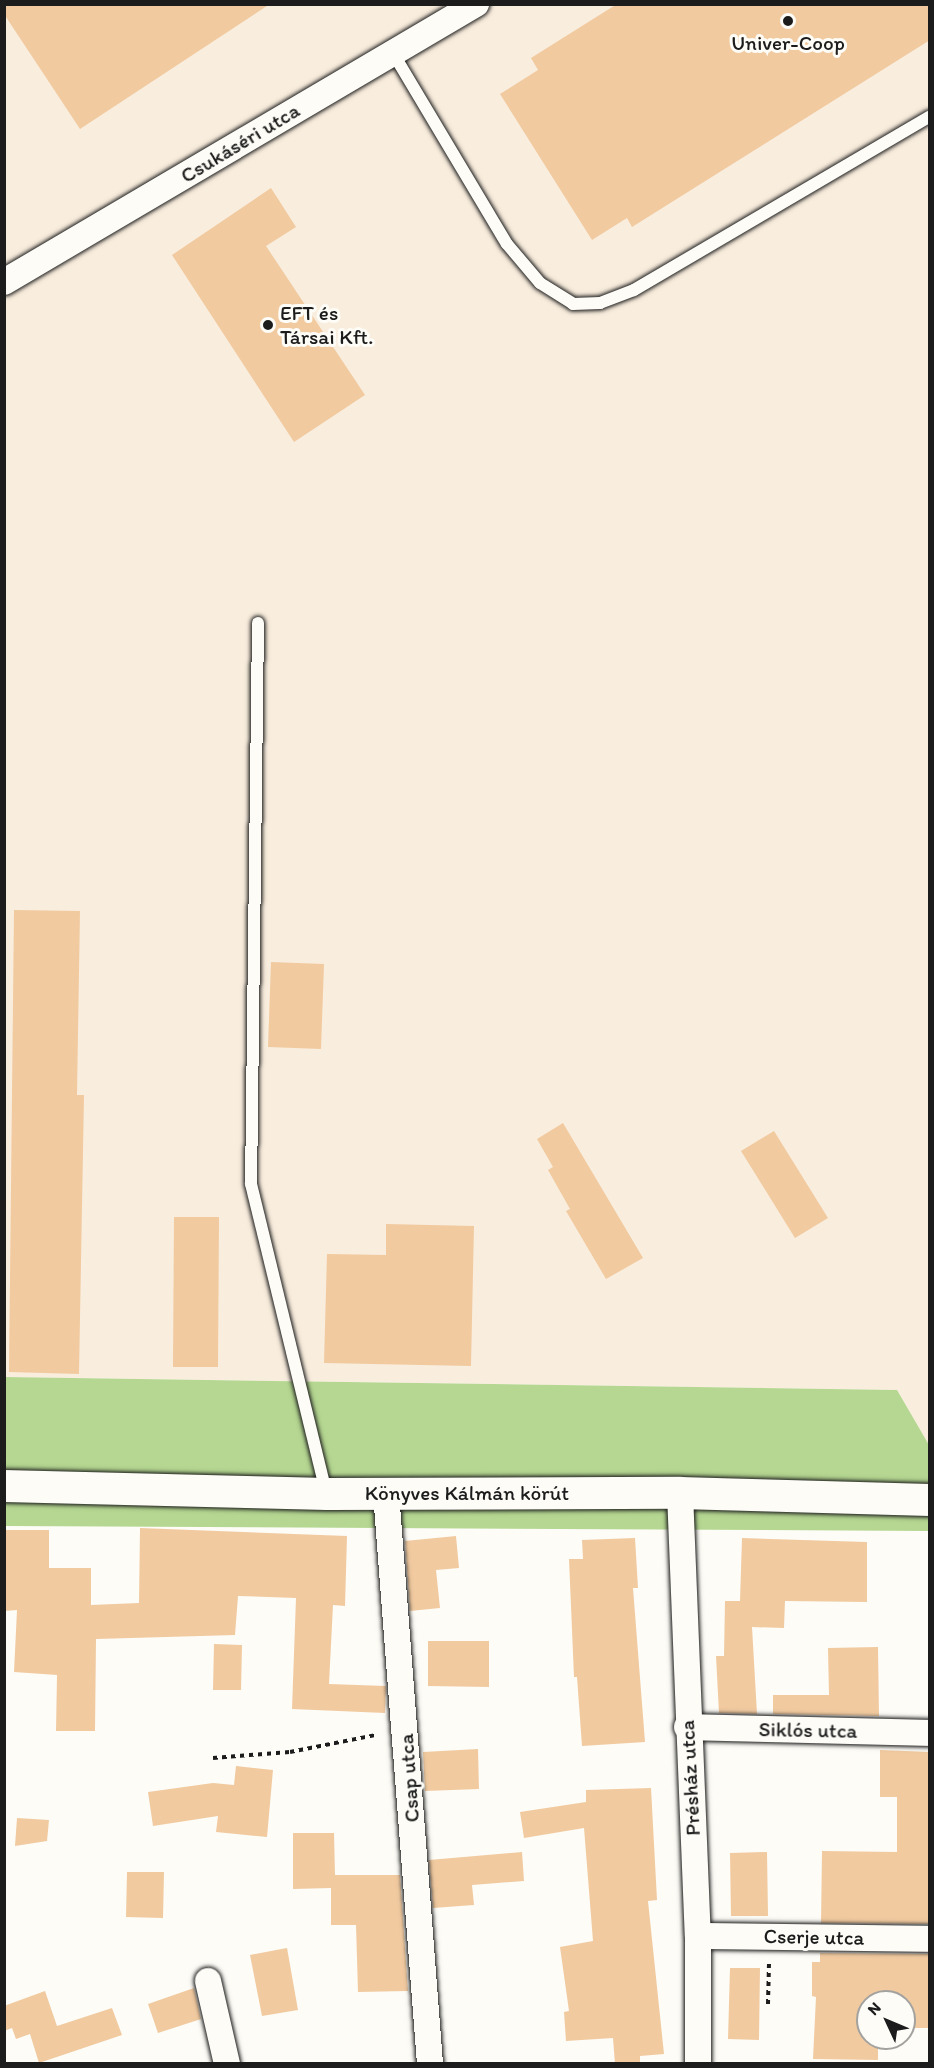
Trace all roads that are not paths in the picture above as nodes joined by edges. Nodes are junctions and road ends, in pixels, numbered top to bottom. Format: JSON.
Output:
{"nodes":[{"id":1,"x":476,"y":4,"type":"edge"},
{"id":2,"x":393,"y":53,"type":"junction"},
{"id":3,"x":930,"y":116,"type":"edge"},
{"id":4,"x":4,"y":282,"type":"edge"},
{"id":5,"x":258,"y":623,"type":"dead end"},
{"id":6,"x":4,"y":1486,"type":"edge"},
{"id":7,"x":386,"y":1493,"type":"junction"},
{"id":8,"x":680,"y":1493,"type":"junction"},
{"id":9,"x":327,"y":1494,"type":"junction"},
{"id":10,"x":930,"y":1500,"type":"edge"},
{"id":11,"x":687,"y":1727,"type":"junction"},
{"id":12,"x":930,"y":1732,"type":"edge"},
{"id":13,"x":698,"y":1935,"type":"junction"},
{"id":14,"x":930,"y":1939,"type":"edge"},
{"id":15,"x":208,"y":1981,"type":"dead end"},
{"id":16,"x":227,"y":2064,"type":"edge"},
{"id":17,"x":430,"y":2064,"type":"edge"},
{"id":18,"x":698,"y":2064,"type":"edge"}],
"edges":[{"from":1,"to":2,"type":"street","name":"Csukáséri utca"},
{"from":2,"to":3,"type":"lane"},
{"from":2,"to":4,"type":"street","name":"Csukáséri utca"},
{"from":5,"to":9,"type":"lane"},
{"from":6,"to":9,"type":"street","name":"Könyves Kálmán körút"},
{"from":7,"to":8,"type":"street","name":"Könyves Kálmán körút"},
{"from":7,"to":9,"type":"street","name":"Könyves Kálmán körút"},
{"from":7,"to":17,"type":"street","name":"Csap utca"},
{"from":8,"to":10,"type":"street","name":"Könyves Kálmán körút"},
{"from":8,"to":11,"type":"street","name":"Présház utca"},
{"from":11,"to":12,"type":"street","name":"Siklós utca"},
{"from":11,"to":13,"type":"street","name":"Présház utca"},
{"from":13,"to":14,"type":"street","name":"Cserje utca"},
{"from":13,"to":18,"type":"street","name":"Présház utca"},
{"from":15,"to":16,"type":"street"}]}
